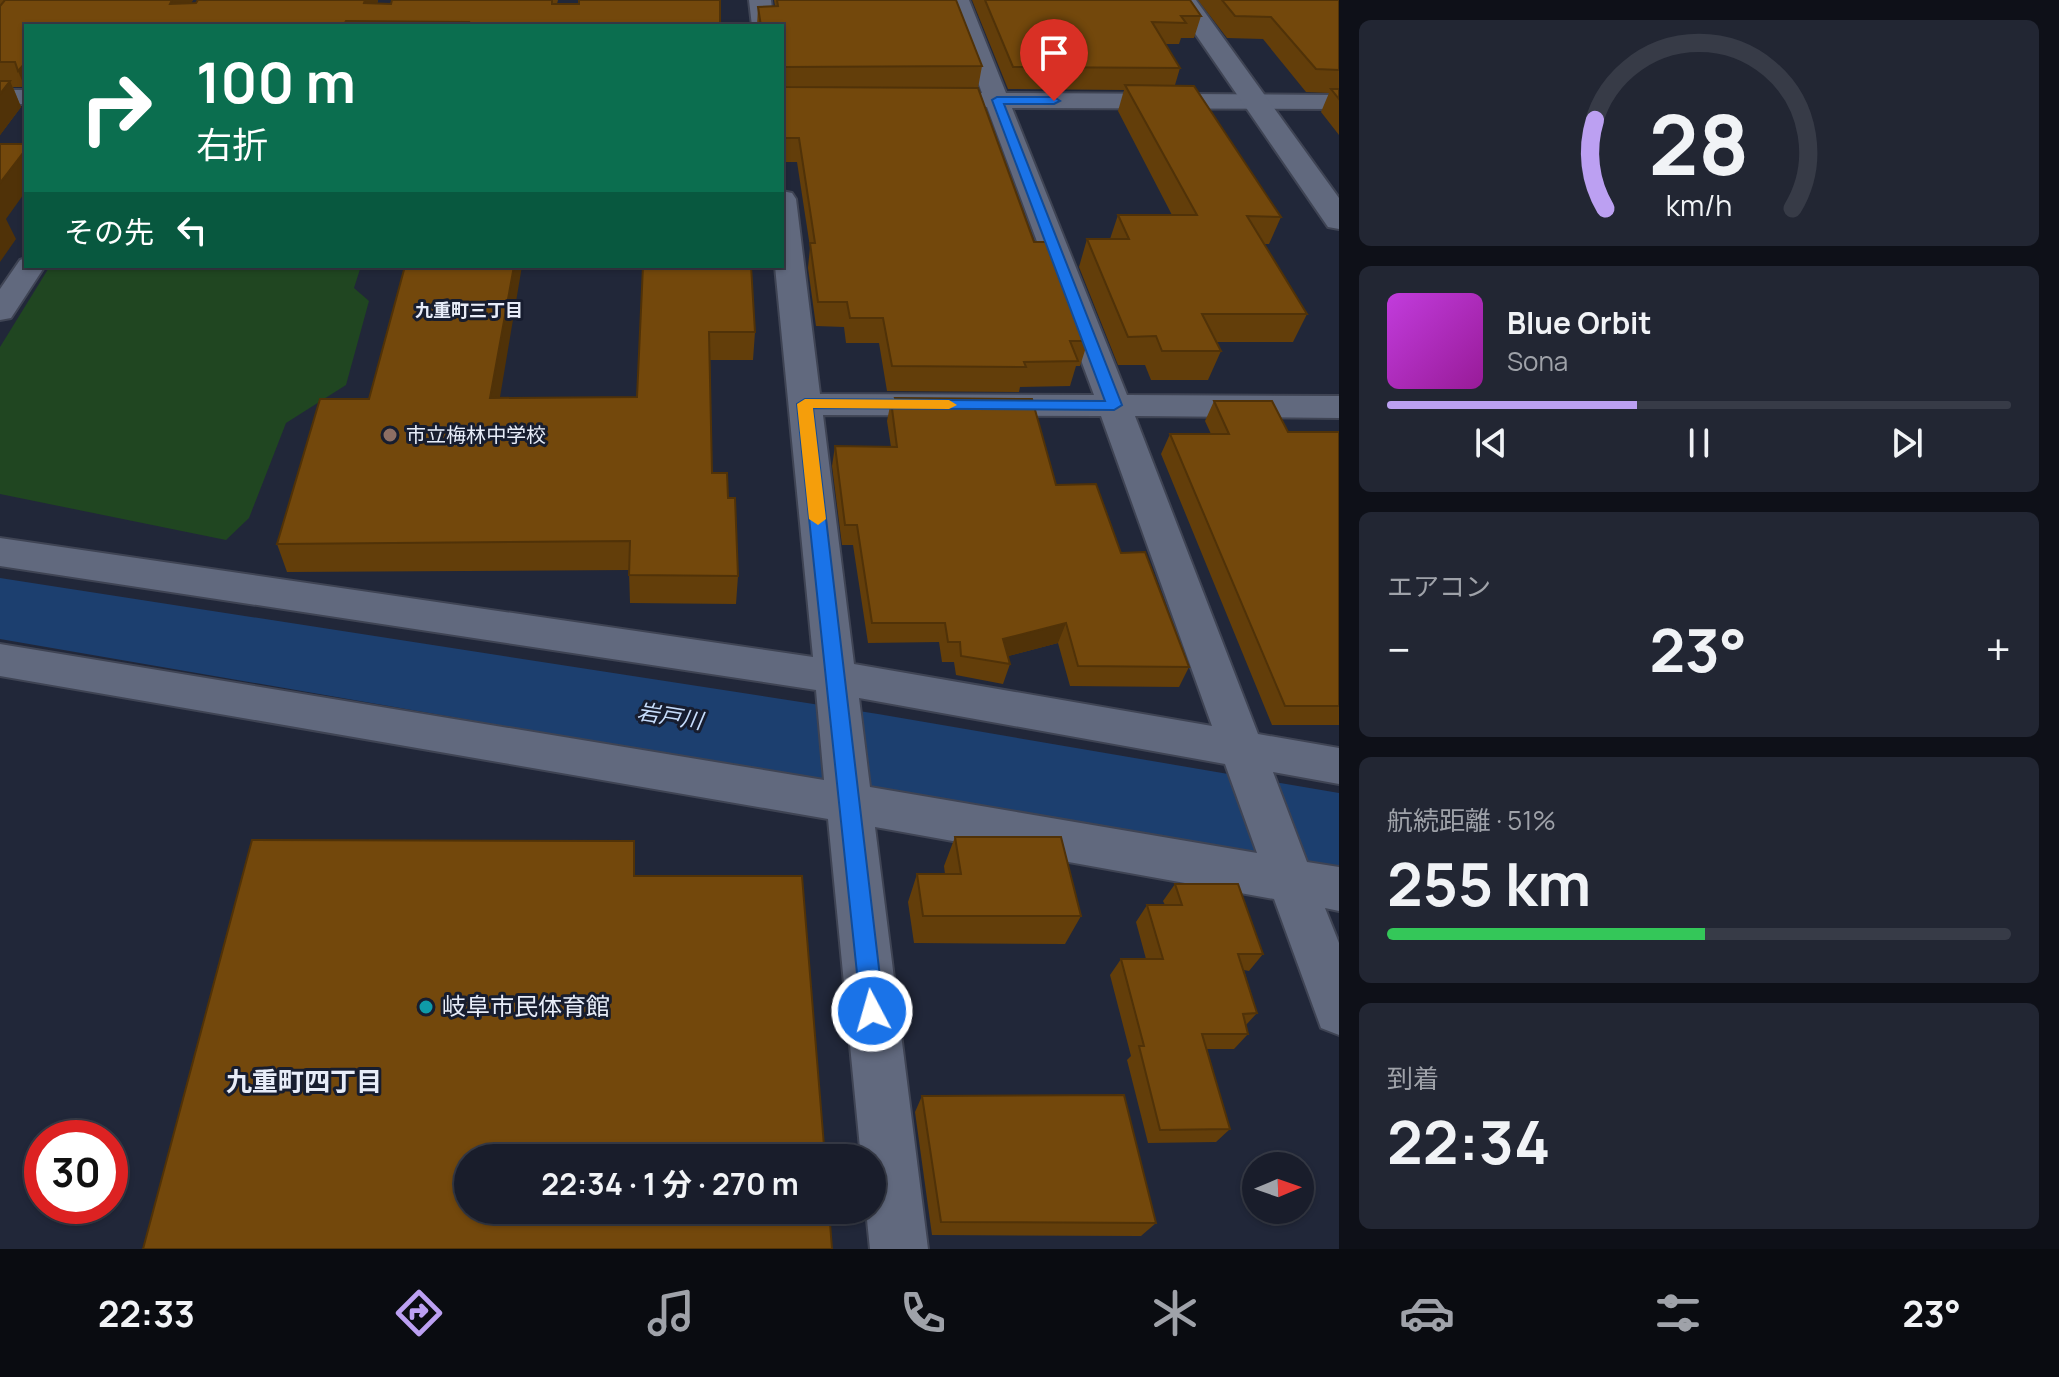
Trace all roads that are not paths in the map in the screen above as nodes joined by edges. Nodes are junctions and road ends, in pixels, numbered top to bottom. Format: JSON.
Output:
{"nodes":[{"id":1,"x":760,"y":0,"type":"edge"},
{"id":2,"x":958,"y":0,"type":"edge"},
{"id":3,"x":1184,"y":0,"type":"edge"},
{"id":4,"x":763,"y":24,"type":"edge"},
{"id":5,"x":0,"y":97,"type":"edge"},
{"id":6,"x":24,"y":97,"type":"edge"},
{"id":7,"x":951,"y":100,"type":"edge"},
{"id":8,"x":997,"y":100,"type":"junction"},
{"id":9,"x":1254,"y":101,"type":"junction"},
{"id":10,"x":1339,"y":102,"type":"edge"},
{"id":11,"x":784,"y":217,"type":"edge"},
{"id":12,"x":1339,"y":220,"type":"edge"},
{"id":13,"x":29,"y":268,"type":"edge"},
{"id":14,"x":0,"y":311,"type":"edge"},
{"id":15,"x":805,"y":404,"type":"junction"},
{"id":16,"x":1114,"y":405,"type":"junction"},
{"id":17,"x":1339,"y":407,"type":"edge"},
{"id":18,"x":0,"y":552,"type":"edge"},
{"id":19,"x":0,"y":660,"type":"edge"},
{"id":20,"x":836,"y":690,"type":"junction"},
{"id":21,"x":1244,"y":758,"type":"junction"},
{"id":22,"x":1339,"y":766,"type":"edge"},
{"id":23,"x":848,"y":795,"type":"junction"},
{"id":24,"x":1287,"y":873,"type":"junction"},
{"id":25,"x":1339,"y":889,"type":"edge"},
{"id":26,"x":1339,"y":1010,"type":"edge"},
{"id":27,"x":899,"y":1249,"type":"edge"}],
"edges":[{"from":1,"to":4,"type":"street"},
{"from":2,"to":8,"type":"street"},
{"from":3,"to":9,"type":"street"},
{"from":5,"to":6,"type":"street"},
{"from":7,"to":8,"type":"street"},
{"from":8,"to":9,"type":"street"},
{"from":8,"to":16,"type":"street"},
{"from":9,"to":10,"type":"street"},
{"from":9,"to":12,"type":"street"},
{"from":11,"to":15,"type":"street"},
{"from":13,"to":14,"type":"street"},
{"from":15,"to":16,"type":"street"},
{"from":15,"to":20,"type":"street"},
{"from":16,"to":17,"type":"street"},
{"from":16,"to":21,"type":"street"},
{"from":18,"to":20,"type":"street"},
{"from":19,"to":23,"type":"street"},
{"from":20,"to":21,"type":"street"},
{"from":20,"to":23,"type":"street"},
{"from":21,"to":22,"type":"street"},
{"from":21,"to":24,"type":"street"},
{"from":23,"to":24,"type":"street"},
{"from":23,"to":27,"type":"street"},
{"from":24,"to":25,"type":"street"},
{"from":24,"to":26,"type":"street"}]}
